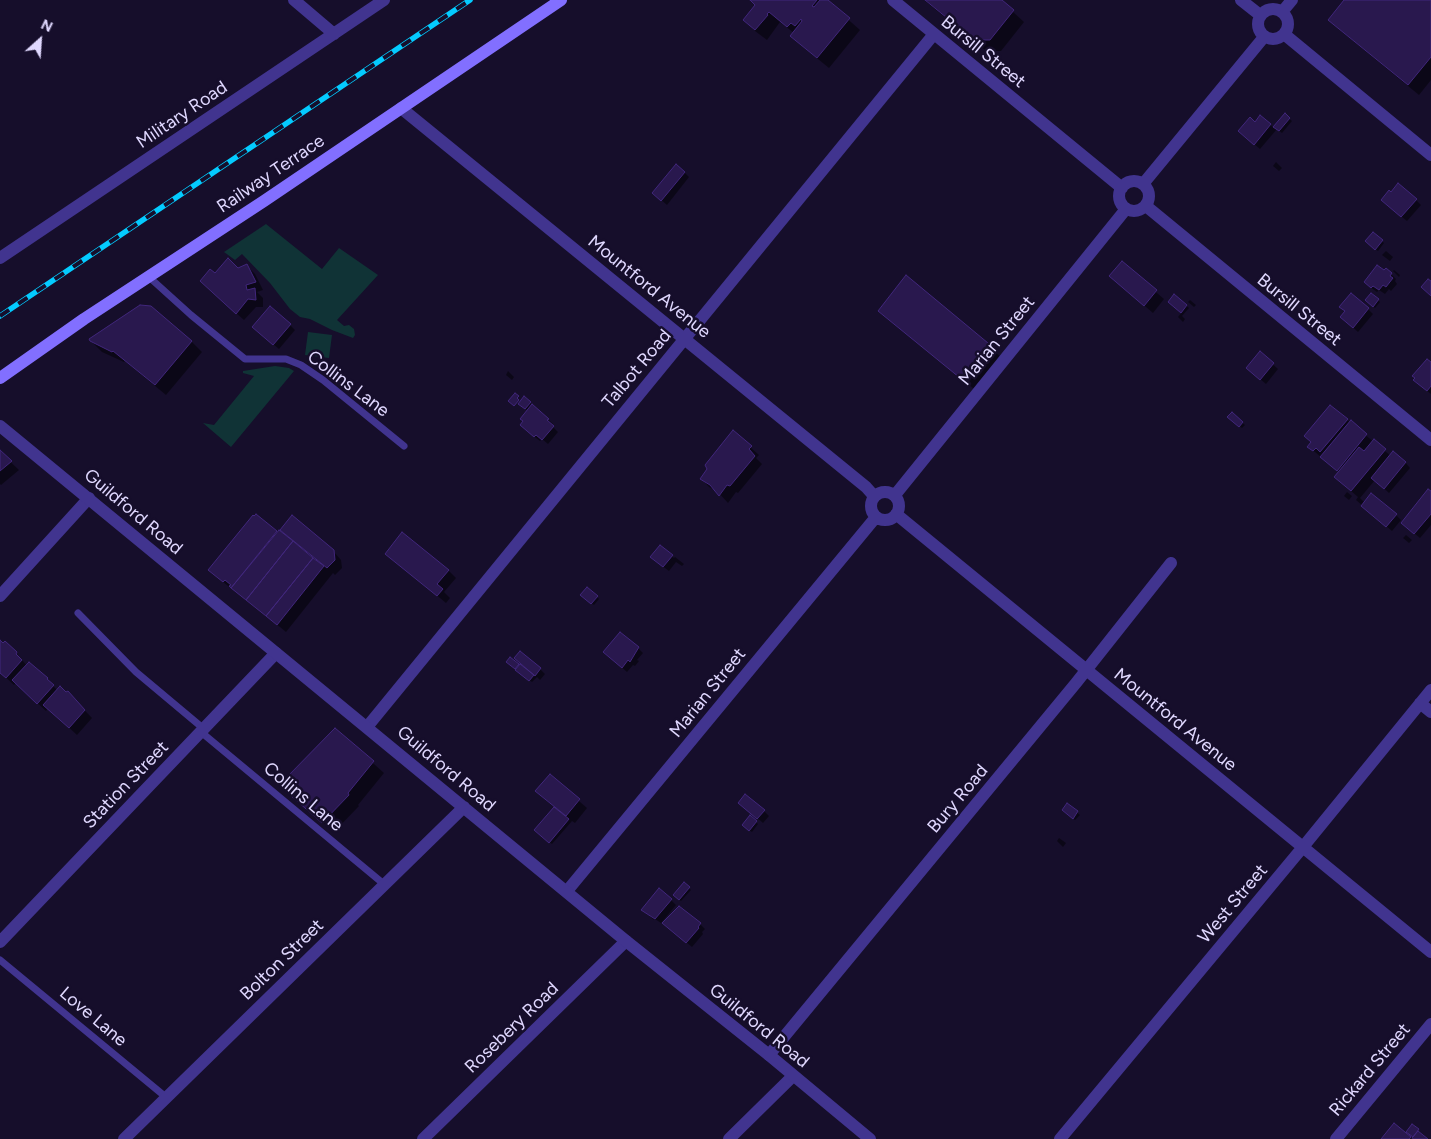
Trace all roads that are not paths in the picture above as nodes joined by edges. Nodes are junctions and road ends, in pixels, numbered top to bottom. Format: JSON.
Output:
{"nodes":[{"id":1,"x":294,"y":0,"type":"edge"},
{"id":2,"x":384,"y":0,"type":"edge"},
{"id":3,"x":561,"y":0,"type":"edge"},
{"id":4,"x":893,"y":0,"type":"edge"},
{"id":5,"x":1241,"y":0,"type":"edge"},
{"id":6,"x":1292,"y":0,"type":"edge"},
{"id":7,"x":1282,"y":12,"type":"junction"},
{"id":8,"x":1260,"y":15,"type":"junction"},
{"id":9,"x":334,"y":34,"type":"junction"},
{"id":10,"x":934,"y":34,"type":"junction"},
{"id":11,"x":1284,"y":34,"type":"junction"},
{"id":12,"x":1264,"y":37,"type":"junction"},
{"id":13,"x":401,"y":108,"type":"junction"},
{"id":14,"x":1431,"y":155,"type":"edge"},
{"id":15,"x":1143,"y":184,"type":"junction"},
{"id":16,"x":1122,"y":188,"type":"junction"},
{"id":17,"x":1146,"y":206,"type":"junction"},
{"id":18,"x":1126,"y":209,"type":"junction"},
{"id":19,"x":0,"y":258,"type":"edge"},
{"id":20,"x":149,"y":277,"type":"junction"},
{"id":21,"x":685,"y":339,"type":"junction"},
{"id":22,"x":0,"y":378,"type":"edge"},
{"id":23,"x":0,"y":426,"type":"edge"},
{"id":24,"x":1431,"y":440,"type":"edge"},
{"id":25,"x":404,"y":446,"type":"dead end"},
{"id":26,"x":895,"y":495,"type":"junction"},
{"id":27,"x":874,"y":496,"type":"junction"},
{"id":28,"x":89,"y":498,"type":"junction"},
{"id":29,"x":896,"y":514,"type":"junction"},
{"id":30,"x":876,"y":517,"type":"junction"},
{"id":31,"x":1171,"y":563,"type":"dead end"},
{"id":32,"x":0,"y":596,"type":"edge"},
{"id":33,"x":78,"y":613,"type":"dead end"},
{"id":34,"x":276,"y":653,"type":"junction"},
{"id":35,"x":1086,"y":670,"type":"junction"},
{"id":36,"x":1431,"y":690,"type":"edge"},
{"id":37,"x":1420,"y":703,"type":"junction"},
{"id":38,"x":1431,"y":712,"type":"edge"},
{"id":39,"x":367,"y":727,"type":"junction"},
{"id":40,"x":203,"y":730,"type":"junction"},
{"id":41,"x":464,"y":807,"type":"junction"},
{"id":42,"x":1303,"y":847,"type":"junction"},
{"id":43,"x":385,"y":885,"type":"junction"},
{"id":44,"x":567,"y":892,"type":"junction"},
{"id":45,"x":626,"y":941,"type":"junction"},
{"id":46,"x":0,"y":942,"type":"edge"},
{"id":47,"x":1431,"y":952,"type":"edge"},
{"id":48,"x":0,"y":960,"type":"edge"},
{"id":49,"x":1431,"y":1024,"type":"edge"},
{"id":50,"x":769,"y":1055,"type":"junction"},
{"id":51,"x":793,"y":1076,"type":"junction"},
{"id":52,"x":167,"y":1098,"type":"junction"},
{"id":53,"x":124,"y":1139,"type":"edge"},
{"id":54,"x":423,"y":1139,"type":"edge"},
{"id":55,"x":729,"y":1139,"type":"edge"},
{"id":56,"x":870,"y":1139,"type":"edge"},
{"id":57,"x":1060,"y":1139,"type":"edge"},
{"id":58,"x":1336,"y":1139,"type":"edge"}],
"edges":[{"from":1,"to":9,"type":"street"},
{"from":2,"to":9,"type":"street","name":"Military Road"},
{"from":3,"to":13,"type":"main road","name":"Railway Terrace"},
{"from":4,"to":10,"type":"street","name":"Bursill Street"},
{"from":5,"to":8,"type":"street"},
{"from":6,"to":7,"type":"street"},
{"from":7,"to":8,"type":"street"},
{"from":7,"to":11,"type":"street"},
{"from":8,"to":12,"type":"street"},
{"from":9,"to":19,"type":"street","name":"Military Road"},
{"from":10,"to":16,"type":"street","name":"Bursill Street"},
{"from":10,"to":21,"type":"street","name":"Talbot Road"},
{"from":11,"to":12,"type":"street"},
{"from":11,"to":14,"type":"street"},
{"from":12,"to":15,"type":"street"},
{"from":13,"to":20,"type":"main road","name":"Railway Terrace"},
{"from":13,"to":21,"type":"street","name":"Mountford Avenue"},
{"from":15,"to":16,"type":"street"},
{"from":15,"to":17,"type":"street"},
{"from":16,"to":18,"type":"street"},
{"from":17,"to":18,"type":"street"},
{"from":17,"to":24,"type":"street","name":"Bursill Street"},
{"from":18,"to":26,"type":"street","name":"Marian Street"},
{"from":20,"to":22,"type":"main road","name":"Railway Terrace"},
{"from":20,"to":25,"type":"lane","name":"Collins Lane"},
{"from":21,"to":27,"type":"street","name":"Mountford Avenue"},
{"from":21,"to":39,"type":"street","name":"Talbot Road"},
{"from":23,"to":28,"type":"street","name":"Guildford Road"},
{"from":26,"to":27,"type":"street"},
{"from":26,"to":29,"type":"street"},
{"from":27,"to":30,"type":"street"},
{"from":28,"to":32,"type":"street"},
{"from":28,"to":34,"type":"street","name":"Guildford Road"},
{"from":29,"to":30,"type":"street"},
{"from":29,"to":35,"type":"street","name":"Mountford Avenue"},
{"from":30,"to":44,"type":"street","name":"Marian Street"},
{"from":31,"to":35,"type":"street","name":"Bury Road"},
{"from":33,"to":40,"type":"lane","name":"Collins Lane"},
{"from":34,"to":39,"type":"street","name":"Guildford Road"},
{"from":34,"to":40,"type":"street","name":"Station Street"},
{"from":35,"to":42,"type":"street","name":"Mountford Avenue"},
{"from":35,"to":50,"type":"street","name":"Bury Road"},
{"from":36,"to":37,"type":"street","name":"West Street"},
{"from":37,"to":38,"type":"street"},
{"from":37,"to":42,"type":"street","name":"West Street"},
{"from":39,"to":41,"type":"street","name":"Guildford Road"},
{"from":40,"to":43,"type":"lane","name":"Collins Lane"},
{"from":40,"to":46,"type":"street","name":"Station Street"},
{"from":41,"to":43,"type":"street","name":"Bolton Street"},
{"from":41,"to":44,"type":"street","name":"Guildford Road"},
{"from":42,"to":47,"type":"street","name":"Mountford Avenue"},
{"from":42,"to":57,"type":"street","name":"West Street"},
{"from":43,"to":52,"type":"street","name":"Bolton Street"},
{"from":44,"to":45,"type":"street","name":"Guildford Road"},
{"from":45,"to":50,"type":"street","name":"Guildford Road"},
{"from":45,"to":54,"type":"street","name":"Rosebery Road"},
{"from":48,"to":52,"type":"lane","name":"Love Lane"},
{"from":49,"to":58,"type":"street","name":"Rickard Street"},
{"from":50,"to":51,"type":"street","name":"Guildford Road"},
{"from":51,"to":55,"type":"street"},
{"from":51,"to":56,"type":"street","name":"Guildford Road"},
{"from":52,"to":53,"type":"street","name":"Bolton Street"}]}
